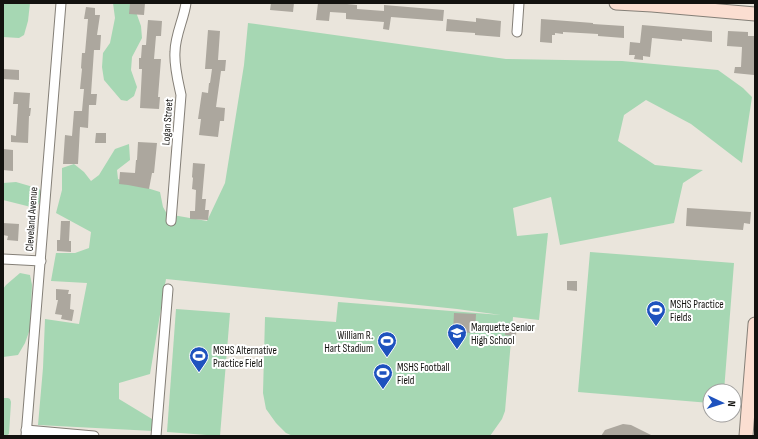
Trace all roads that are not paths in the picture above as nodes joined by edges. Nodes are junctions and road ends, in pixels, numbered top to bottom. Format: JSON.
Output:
{"nodes":[{"id":1,"x":60,"y":3,"type":"edge"},
{"id":2,"x":186,"y":3,"type":"edge"},
{"id":3,"x":519,"y":3,"type":"edge"},
{"id":4,"x":616,"y":3,"type":"edge"},
{"id":5,"x":652,"y":4,"type":"edge"},
{"id":6,"x":755,"y":14,"type":"edge"},
{"id":7,"x":517,"y":32,"type":"dead end"},
{"id":8,"x":171,"y":221,"type":"dead end"},
{"id":9,"x":3,"y":259,"type":"edge"},
{"id":10,"x":40,"y":261,"type":"junction"},
{"id":11,"x":168,"y":289,"type":"dead end"},
{"id":12,"x":755,"y":324,"type":"edge"},
{"id":13,"x":751,"y":408,"type":"edge"},
{"id":14,"x":26,"y":433,"type":"edge"},
{"id":15,"x":94,"y":436,"type":"edge"},
{"id":16,"x":156,"y":436,"type":"edge"},
{"id":17,"x":746,"y":436,"type":"edge"}],
"edges":[{"from":1,"to":10,"type":"street","name":"Cleveland Avenue"},
{"from":2,"to":8,"type":"street","name":"Logan Street"},
{"from":3,"to":7,"type":"street"},
{"from":4,"to":5,"type":"main road"},
{"from":5,"to":6,"type":"main road"},
{"from":9,"to":10,"type":"street"},
{"from":10,"to":14,"type":"street","name":"Cleveland Avenue"},
{"from":11,"to":16,"type":"street"},
{"from":12,"to":13,"type":"main road"},
{"from":13,"to":17,"type":"main road"},
{"from":14,"to":15,"type":"street"}]}
